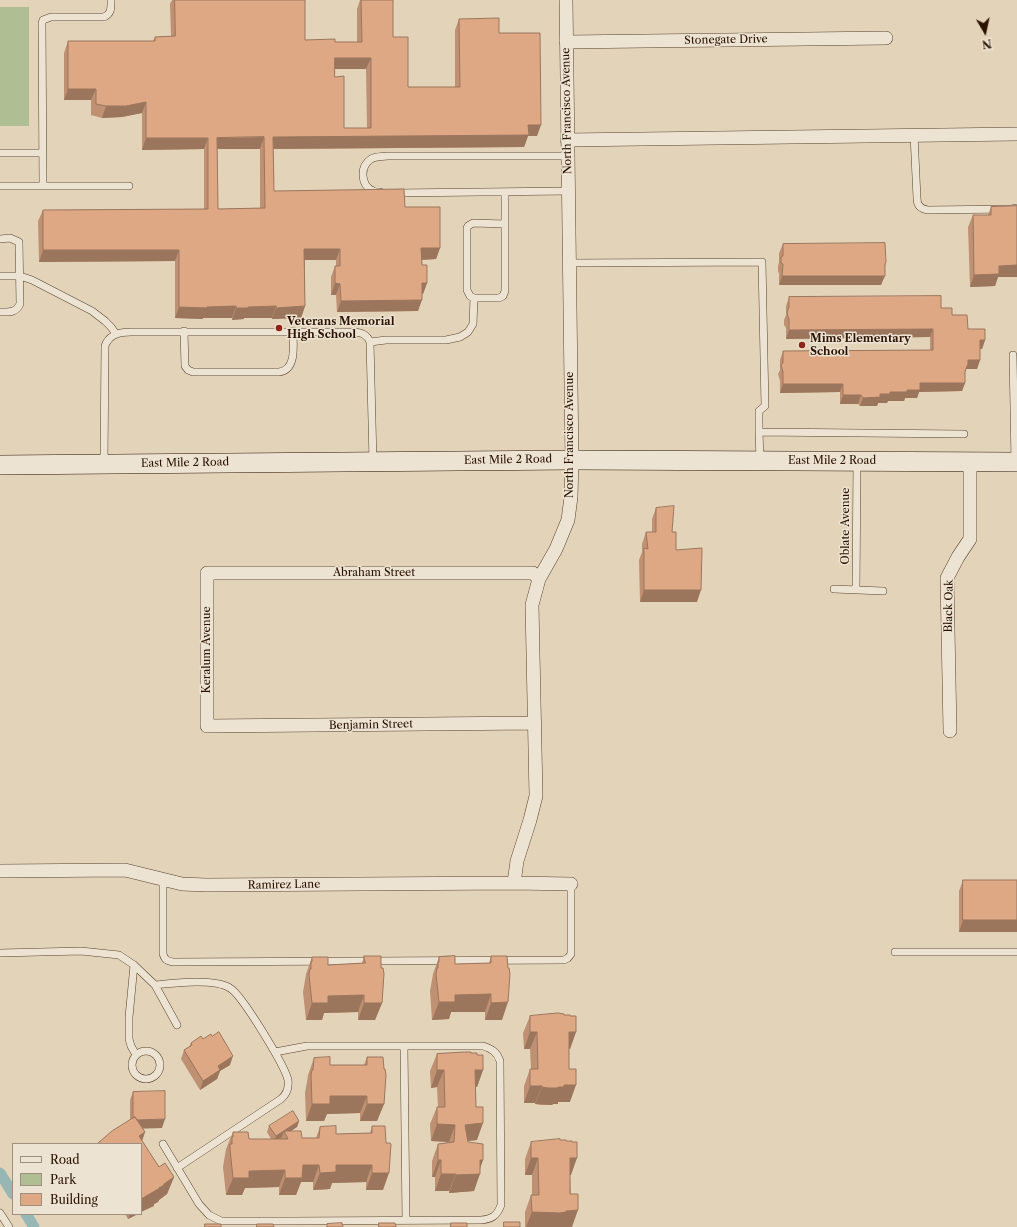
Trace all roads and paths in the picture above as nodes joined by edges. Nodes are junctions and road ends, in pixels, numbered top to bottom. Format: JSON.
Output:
{"nodes":[{"id":1,"x":111,"y":0,"type":"edge"},
{"id":2,"x":566,"y":0,"type":"edge"},
{"id":3,"x":886,"y":38,"type":"dead end"},
{"id":4,"x":566,"y":42,"type":"junction"},
{"id":5,"x":1017,"y":134,"type":"edge"},
{"id":6,"x":914,"y":135,"type":"junction"},
{"id":7,"x":567,"y":140,"type":"junction"},
{"id":8,"x":0,"y":153,"type":"edge"},
{"id":9,"x":43,"y":153,"type":"junction"},
{"id":10,"x":567,"y":156,"type":"junction"},
{"id":11,"x":0,"y":186,"type":"edge"},
{"id":12,"x":43,"y":186,"type":"junction"},
{"id":13,"x":129,"y":186,"type":"dead end"},
{"id":14,"x":568,"y":191,"type":"junction"},
{"id":15,"x":505,"y":192,"type":"junction"},
{"id":16,"x":1017,"y":208,"type":"edge"},
{"id":17,"x":505,"y":224,"type":"junction"},
{"id":18,"x":0,"y":239,"type":"edge"},
{"id":19,"x":569,"y":263,"type":"junction"},
{"id":20,"x":0,"y":276,"type":"edge"},
{"id":21,"x":20,"y":276,"type":"junction"},
{"id":22,"x":474,"y":298,"type":"junction"},
{"id":23,"x":0,"y":312,"type":"edge"},
{"id":24,"x":184,"y":331,"type":"junction"},
{"id":25,"x":293,"y":332,"type":"junction"},
{"id":26,"x":116,"y":334,"type":"junction"},
{"id":27,"x":370,"y":342,"type":"junction"},
{"id":28,"x":1014,"y":355,"type":"dead end"},
{"id":29,"x":759,"y":432,"type":"junction"},
{"id":30,"x":964,"y":434,"type":"dead end"},
{"id":31,"x":572,"y":460,"type":"junction"},
{"id":32,"x":760,"y":461,"type":"junction"},
{"id":33,"x":857,"y":461,"type":"junction"},
{"id":34,"x":372,"y":462,"type":"junction"},
{"id":35,"x":970,"y":462,"type":"junction"},
{"id":36,"x":1016,"y":462,"type":"edge"},
{"id":37,"x":104,"y":464,"type":"junction"},
{"id":38,"x":0,"y":465,"type":"edge"},
{"id":39,"x":207,"y":573,"type":"joint"},
{"id":40,"x":539,"y":579,"type":"junction"},
{"id":41,"x":834,"y":589,"type":"dead end"},
{"id":42,"x":856,"y":590,"type":"junction"},
{"id":43,"x":883,"y":591,"type":"dead end"},
{"id":44,"x":535,"y":723,"type":"junction"},
{"id":45,"x":207,"y":726,"type":"joint"},
{"id":46,"x":950,"y":731,"type":"dead end"},
{"id":47,"x":0,"y":871,"type":"edge"},
{"id":48,"x":163,"y":880,"type":"junction"},
{"id":49,"x":514,"y":883,"type":"junction"},
{"id":50,"x":571,"y":884,"type":"joint"},
{"id":51,"x":895,"y":952,"type":"dead end"},
{"id":52,"x":1017,"y":952,"type":"edge"},
{"id":53,"x":0,"y":953,"type":"edge"},
{"id":54,"x":134,"y":965,"type":"junction"},
{"id":55,"x":155,"y":985,"type":"junction"},
{"id":56,"x":177,"y":1025,"type":"dead end"},
{"id":57,"x":404,"y":1046,"type":"junction"},
{"id":58,"x":275,"y":1052,"type":"junction"},
{"id":59,"x":136,"y":1055,"type":"junction"},
{"id":60,"x":163,"y":1144,"type":"dead end"},
{"id":61,"x":177,"y":1168,"type":"junction"},
{"id":62,"x":0,"y":1213,"type":"edge"},
{"id":63,"x":406,"y":1220,"type":"junction"},
{"id":64,"x":9,"y":1227,"type":"edge"}],
"edges":[{"from":1,"to":9,"type":"lane"},
{"from":2,"to":4,"type":"street","name":"North Francisco Avenue"},
{"from":3,"to":4,"type":"street","name":"Stonegate Drive"},
{"from":4,"to":7,"type":"street","name":"North Francisco Avenue"},
{"from":5,"to":6,"type":"street"},
{"from":6,"to":7,"type":"street"},
{"from":6,"to":16,"type":"lane"},
{"from":7,"to":10,"type":"street","name":"North Francisco Avenue"},
{"from":8,"to":9,"type":"lane"},
{"from":9,"to":12,"type":"lane"},
{"from":10,"to":14,"type":"street","name":"North Francisco Avenue"},
{"from":10,"to":15,"type":"lane"},
{"from":11,"to":12,"type":"lane"},
{"from":12,"to":13,"type":"lane"},
{"from":14,"to":15,"type":"lane"},
{"from":14,"to":19,"type":"street","name":"North Francisco Avenue"},
{"from":15,"to":17,"type":"lane"},
{"from":17,"to":22,"type":"lane"},
{"from":17,"to":22,"type":"lane"},
{"from":18,"to":21,"type":"lane"},
{"from":19,"to":29,"type":"lane"},
{"from":19,"to":31,"type":"street","name":"North Francisco Avenue"},
{"from":20,"to":21,"type":"lane"},
{"from":21,"to":23,"type":"lane"},
{"from":21,"to":26,"type":"lane"},
{"from":22,"to":27,"type":"lane"},
{"from":24,"to":25,"type":"lane"},
{"from":24,"to":25,"type":"lane"},
{"from":24,"to":26,"type":"lane"},
{"from":25,"to":27,"type":"lane"},
{"from":26,"to":37,"type":"lane"},
{"from":27,"to":34,"type":"lane"},
{"from":28,"to":36,"type":"lane"},
{"from":29,"to":30,"type":"lane"},
{"from":29,"to":32,"type":"lane"},
{"from":31,"to":32,"type":"main road","name":"East Mile 2 Road"},
{"from":31,"to":34,"type":"main road","name":"East Mile 2 Road"},
{"from":31,"to":40,"type":"street","name":"North Francisco Avenue"},
{"from":32,"to":33,"type":"main road","name":"East Mile 2 Road"},
{"from":33,"to":35,"type":"main road","name":"East Mile 2 Road"},
{"from":33,"to":42,"type":"lane","name":"Oblate Avenue"},
{"from":34,"to":37,"type":"main road","name":"East Mile 2 Road"},
{"from":35,"to":36,"type":"main road","name":"East Mile 2 Road"},
{"from":35,"to":46,"type":"street","name":"Black Oak"},
{"from":37,"to":38,"type":"main road","name":"East Mile 2 Road"},
{"from":39,"to":40,"type":"street","name":"Abraham Street"},
{"from":39,"to":45,"type":"street","name":"Keralum Avenue"},
{"from":40,"to":44,"type":"street","name":"North Francisco Avenue"},
{"from":41,"to":42,"type":"lane"},
{"from":42,"to":43,"type":"lane"},
{"from":44,"to":45,"type":"street","name":"Benjamin Street"},
{"from":44,"to":49,"type":"street","name":"North Francisco Avenue"},
{"from":47,"to":48,"type":"street","name":"Ramirez Lane"},
{"from":48,"to":49,"type":"street","name":"Ramirez Lane"},
{"from":48,"to":50,"type":"lane"},
{"from":49,"to":50,"type":"street","name":"Ramirez Lane"},
{"from":51,"to":52,"type":"lane"},
{"from":53,"to":54,"type":"lane"},
{"from":54,"to":55,"type":"lane"},
{"from":54,"to":59,"type":"lane"},
{"from":55,"to":56,"type":"lane"},
{"from":55,"to":58,"type":"lane"},
{"from":57,"to":58,"type":"lane"},
{"from":57,"to":63,"type":"lane"},
{"from":57,"to":63,"type":"lane"},
{"from":58,"to":61,"type":"lane"},
{"from":59,"to":59,"type":"lane"},
{"from":60,"to":61,"type":"lane"},
{"from":61,"to":63,"type":"lane"},
{"from":62,"to":64,"type":"lane"}]}
